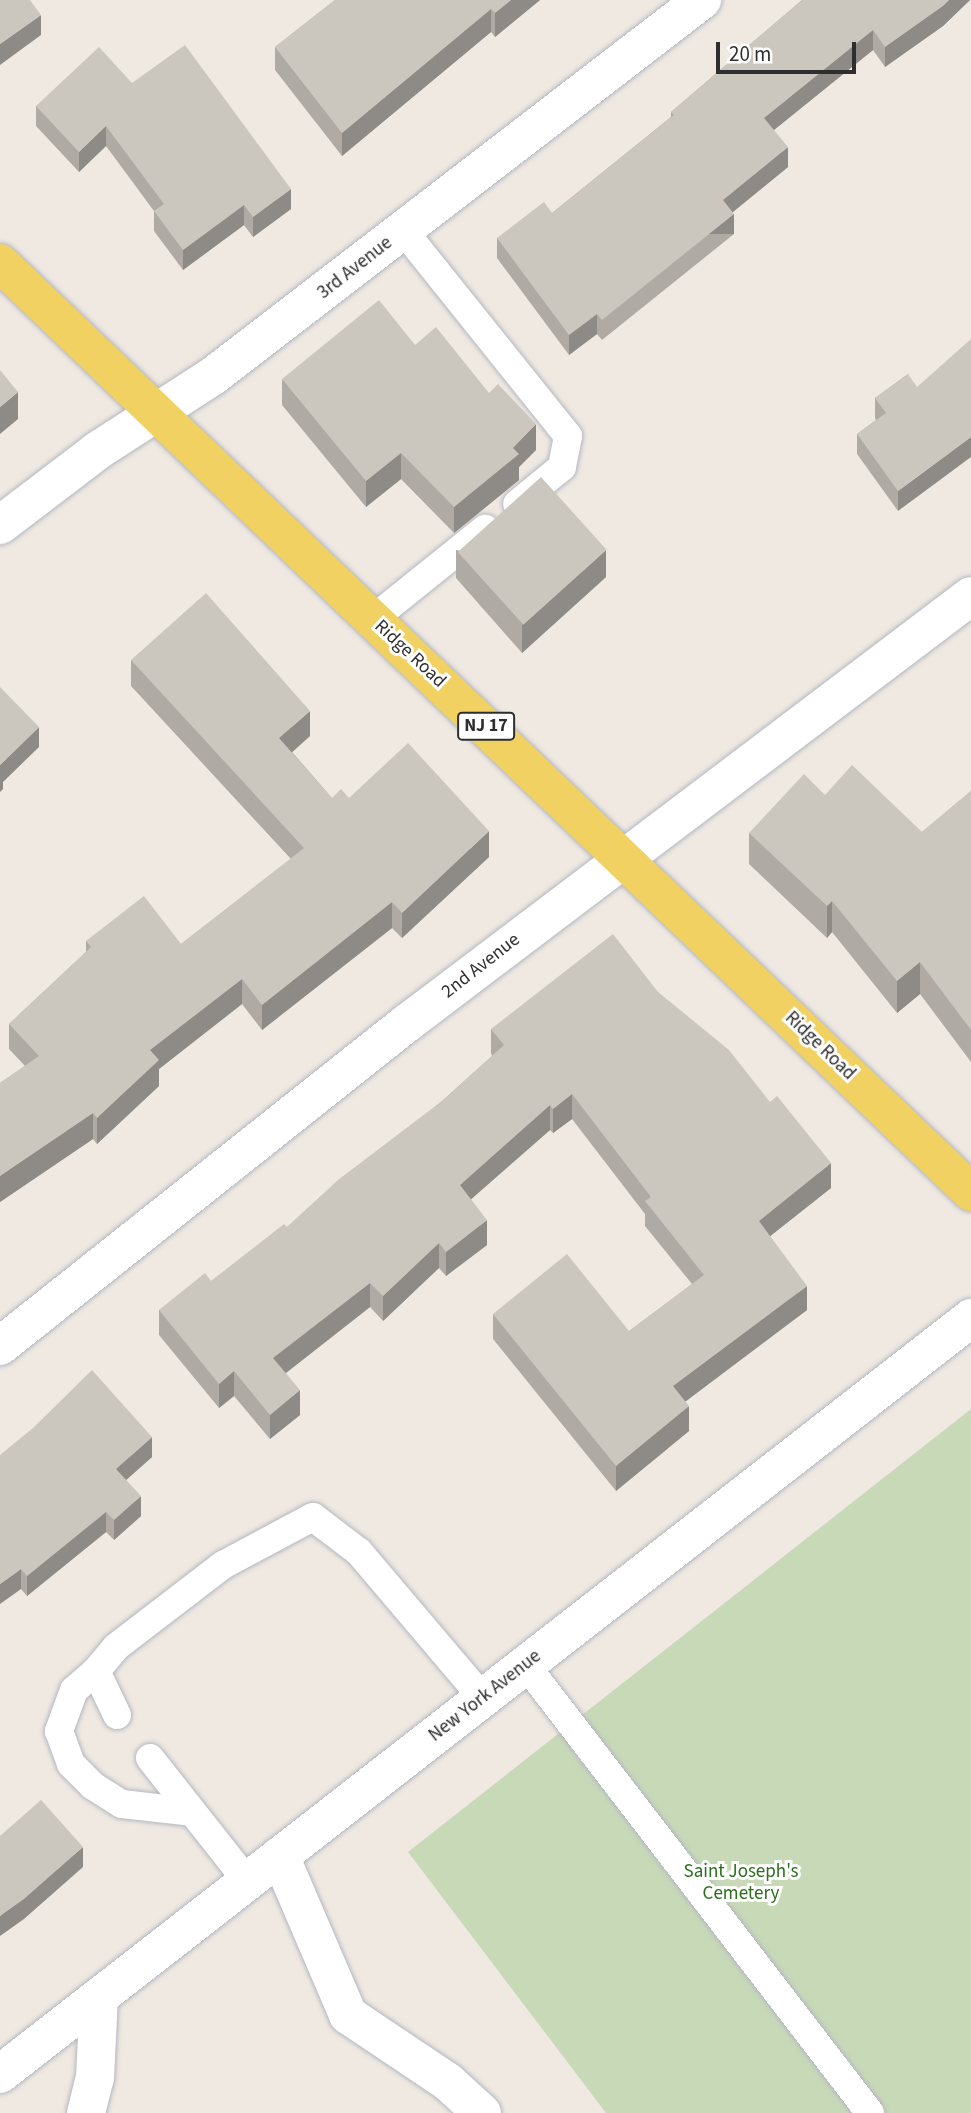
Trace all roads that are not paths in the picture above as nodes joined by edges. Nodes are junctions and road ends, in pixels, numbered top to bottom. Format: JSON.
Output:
{"nodes":[{"id":1,"x":702,"y":0,"type":"edge"},
{"id":2,"x":403,"y":230,"type":"junction"},
{"id":3,"x":0,"y":262,"type":"edge"},
{"id":4,"x":155,"y":412,"type":"junction"},
{"id":5,"x":0,"y":525,"type":"edge"},
{"id":6,"x":971,"y":596,"type":"edge"},
{"id":7,"x":373,"y":620,"type":"junction"},
{"id":8,"x":625,"y":856,"type":"junction"},
{"id":9,"x":971,"y":1192,"type":"edge"},
{"id":10,"x":971,"y":1318,"type":"edge"},
{"id":11,"x":0,"y":1346,"type":"edge"},
{"id":12,"x":526,"y":1664,"type":"junction"},
{"id":13,"x":96,"y":1671,"type":"junction"},
{"id":14,"x":483,"y":1698,"type":"junction"},
{"id":15,"x":117,"y":1714,"type":"dead end"},
{"id":16,"x":150,"y":1758,"type":"dead end"},
{"id":17,"x":192,"y":1812,"type":"junction"},
{"id":18,"x":279,"y":1856,"type":"junction"},
{"id":19,"x":247,"y":1881,"type":"junction"},
{"id":20,"x":99,"y":1997,"type":"junction"},
{"id":21,"x":0,"y":2074,"type":"edge"},
{"id":22,"x":86,"y":2113,"type":"edge"},
{"id":23,"x":482,"y":2113,"type":"edge"},
{"id":24,"x":870,"y":2113,"type":"edge"}],
"edges":[{"from":1,"to":2,"type":"street","name":"3rd Avenue"},
{"from":2,"to":4,"type":"street","name":"3rd Avenue"},
{"from":2,"to":7,"type":"lane"},
{"from":3,"to":4,"type":"main road","name":"Ridge Road","number":"NJ 17"},
{"from":4,"to":5,"type":"street","name":"3rd Avenue"},
{"from":4,"to":7,"type":"main road","name":"Ridge Road","number":"NJ 17"},
{"from":6,"to":8,"type":"street","name":"2nd Avenue"},
{"from":7,"to":8,"type":"main road","name":"Ridge Road","number":"NJ 17"},
{"from":8,"to":9,"type":"main road","name":"Ridge Road","number":"NJ 17"},
{"from":8,"to":11,"type":"street","name":"2nd Avenue"},
{"from":10,"to":12,"type":"street","name":"New York Avenue"},
{"from":12,"to":14,"type":"street","name":"New York Avenue"},
{"from":12,"to":24,"type":"lane"},
{"from":13,"to":14,"type":"lane"},
{"from":13,"to":15,"type":"lane"},
{"from":13,"to":17,"type":"lane"},
{"from":14,"to":18,"type":"street","name":"New York Avenue"},
{"from":16,"to":17,"type":"lane"},
{"from":17,"to":19,"type":"lane"},
{"from":18,"to":19,"type":"street","name":"New York Avenue"},
{"from":18,"to":23,"type":"street"},
{"from":19,"to":20,"type":"street","name":"New York Avenue"},
{"from":20,"to":21,"type":"street","name":"New York Avenue"},
{"from":20,"to":22,"type":"street"}]}
